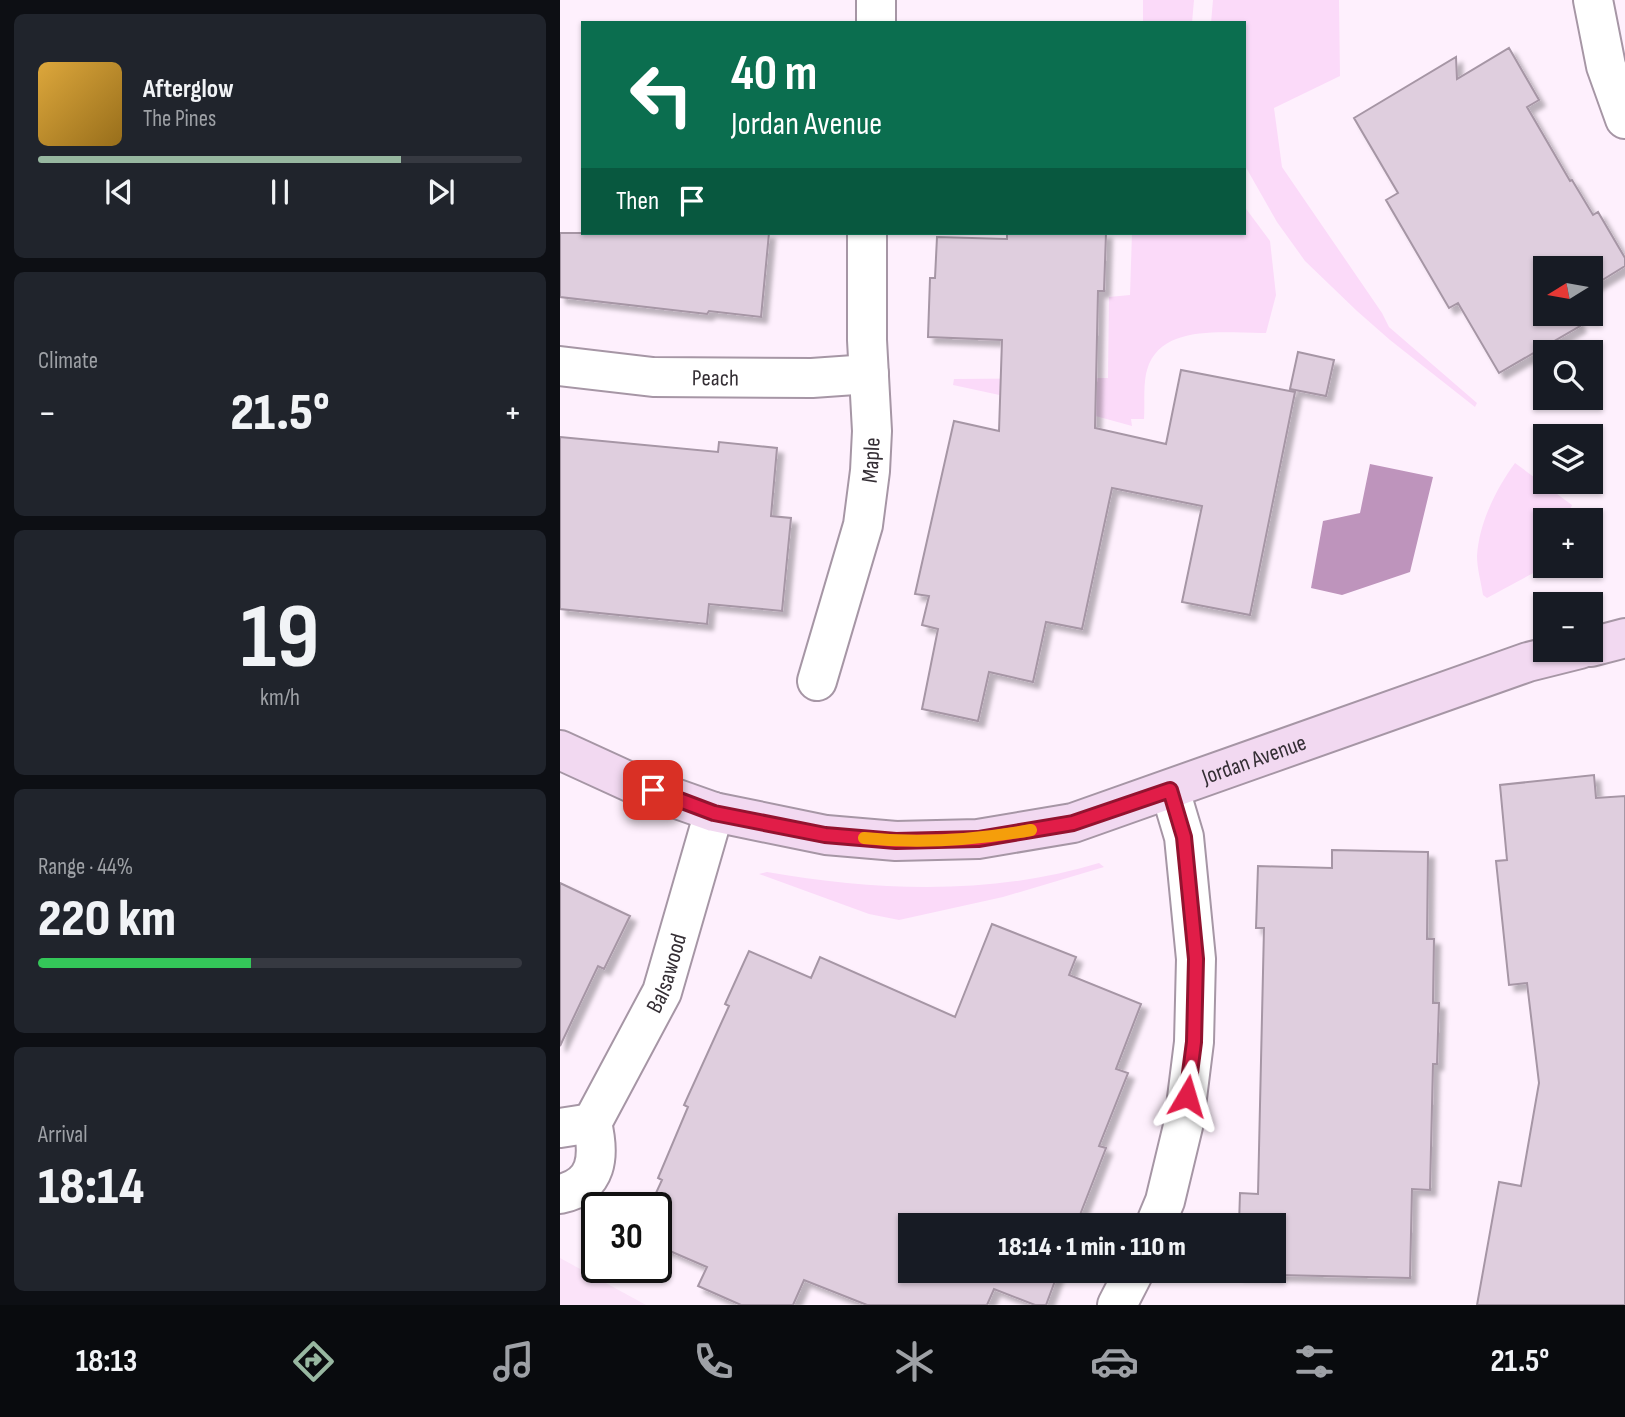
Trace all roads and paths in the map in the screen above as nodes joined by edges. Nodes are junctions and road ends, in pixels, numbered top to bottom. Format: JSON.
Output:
{"nodes":[{"id":1,"x":876,"y":0,"type":"edge"},
{"id":2,"x":1593,"y":0,"type":"edge"},
{"id":3,"x":876,"y":21,"type":"edge"},
{"id":4,"x":1625,"y":118,"type":"edge"},
{"id":5,"x":867,"y":235,"type":"edge"},
{"id":6,"x":560,"y":366,"type":"edge"},
{"id":7,"x":869,"y":374,"type":"junction"},
{"id":8,"x":1625,"y":638,"type":"edge"},
{"id":9,"x":1603,"y":644,"type":"edge"},
{"id":10,"x":1533,"y":661,"type":"edge"},
{"id":11,"x":817,"y":681,"type":"dead end"},
{"id":12,"x":560,"y":750,"type":"edge"},
{"id":13,"x":1170,"y":790,"type":"junction"},
{"id":14,"x":714,"y":813,"type":"junction"},
{"id":15,"x":576,"y":1126,"type":"edge"},
{"id":16,"x":560,"y":1194,"type":"edge"},
{"id":17,"x":1160,"y":1213,"type":"edge"},
{"id":18,"x":1128,"y":1283,"type":"edge"},
{"id":19,"x":1117,"y":1305,"type":"edge"}],
"edges":[{"from":1,"to":3,"type":"street"},
{"from":2,"to":4,"type":"street"},
{"from":5,"to":7,"type":"street","name":"Maple"},
{"from":6,"to":7,"type":"street","name":"Peach"},
{"from":7,"to":11,"type":"street","name":"Maple"},
{"from":8,"to":9,"type":"street"},
{"from":10,"to":13,"type":"street","name":"Jordan Avenue"},
{"from":12,"to":14,"type":"street","name":"Jordan Avenue"},
{"from":13,"to":14,"type":"street","name":"Jordan Avenue"},
{"from":13,"to":17,"type":"street"},
{"from":14,"to":15,"type":"street","name":"Balsawood"},
{"from":15,"to":16,"type":"street"},
{"from":18,"to":19,"type":"street"}]}
